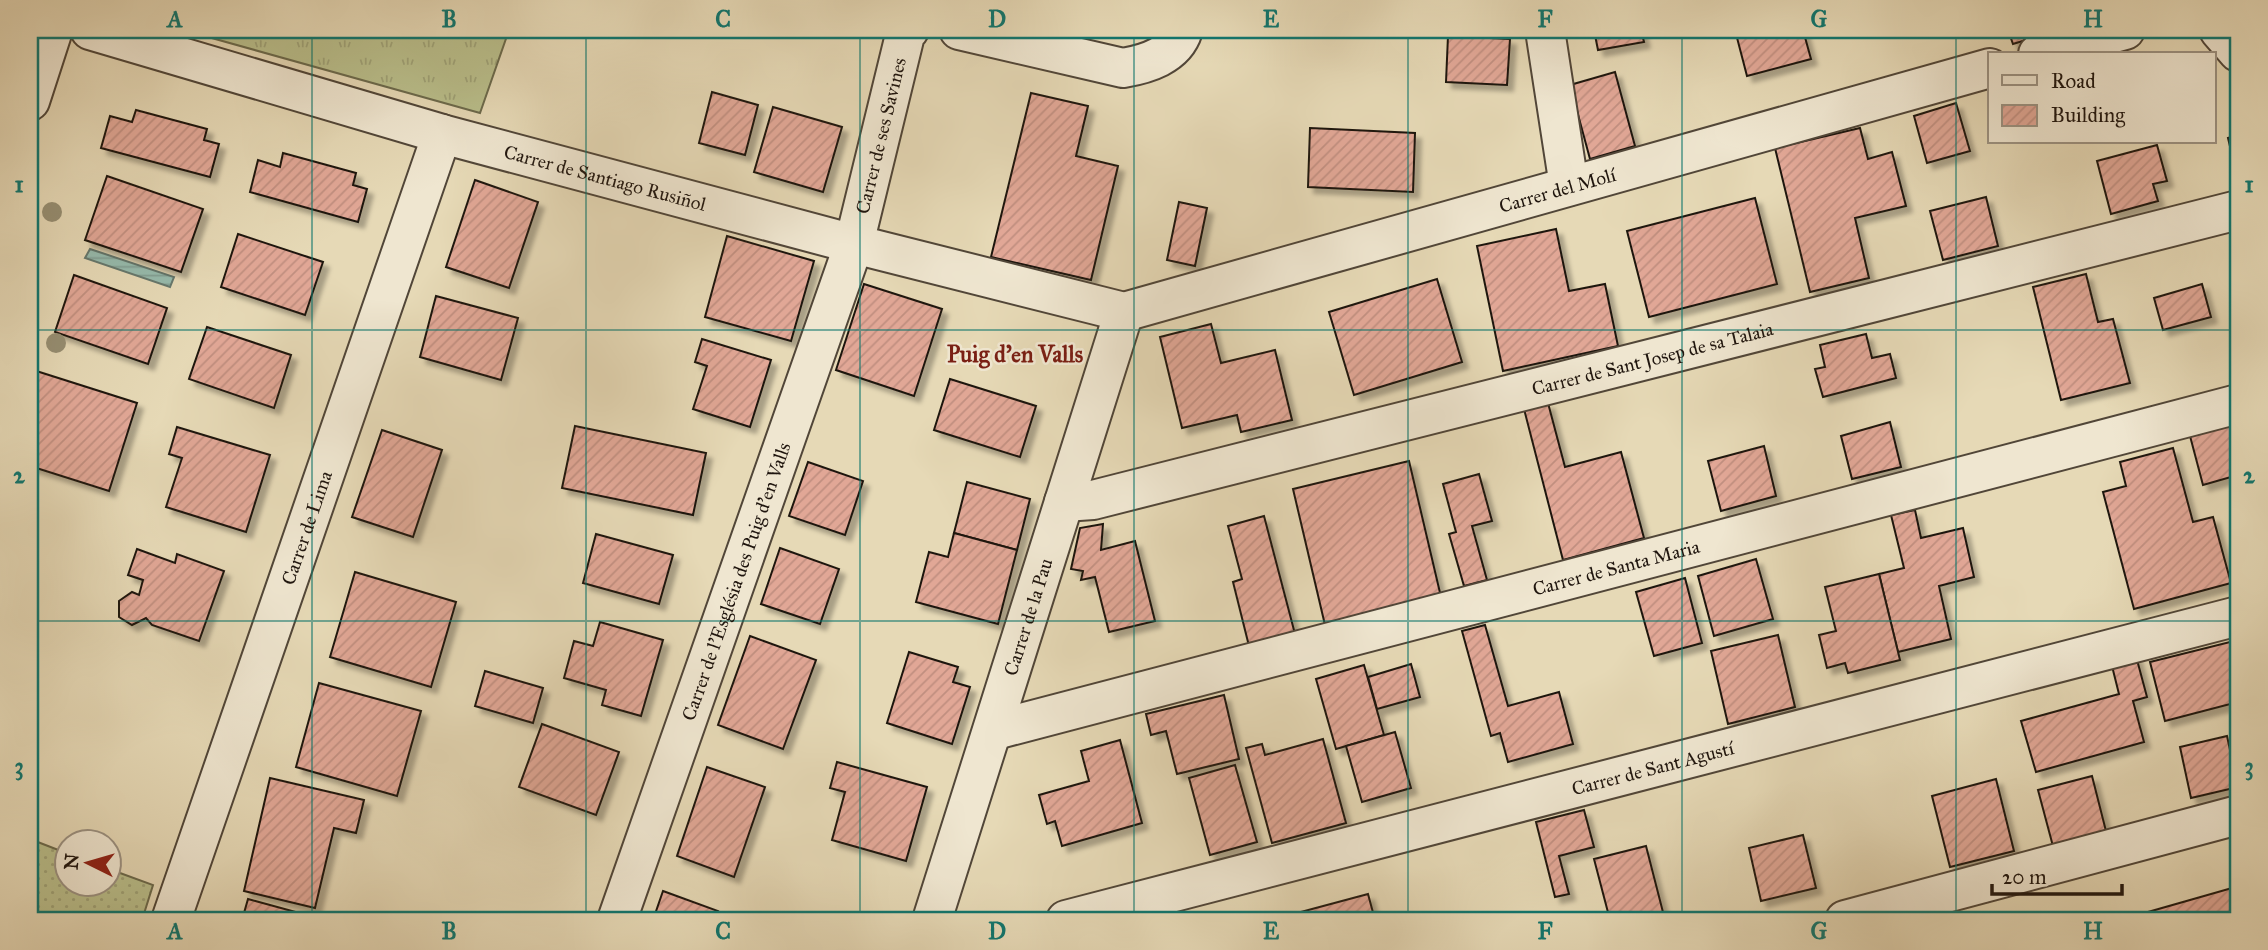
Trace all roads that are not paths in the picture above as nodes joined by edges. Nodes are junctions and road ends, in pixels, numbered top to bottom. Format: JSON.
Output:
{"nodes":[{"id":1,"x":53,"y":30,"type":"edge"},
{"id":2,"x":90,"y":30,"type":"edge"},
{"id":3,"x":909,"y":30,"type":"edge"},
{"id":4,"x":959,"y":30,"type":"edge"},
{"id":5,"x":1183,"y":30,"type":"edge"},
{"id":6,"x":1545,"y":30,"type":"edge"},
{"id":7,"x":2124,"y":30,"type":"edge"},
{"id":8,"x":2219,"y":30,"type":"edge"},
{"id":9,"x":2045,"y":52,"type":"edge"},
{"id":10,"x":2238,"y":52,"type":"edge"},
{"id":11,"x":1988,"y":69,"type":"edge"},
{"id":12,"x":30,"y":101,"type":"edge"},
{"id":13,"x":442,"y":134,"type":"junction"},
{"id":14,"x":1569,"y":186,"type":"junction"},
{"id":15,"x":2238,"y":210,"type":"edge"},
{"id":16,"x":854,"y":244,"type":"junction"},
{"id":17,"x":1124,"y":312,"type":"junction"},
{"id":18,"x":2238,"y":404,"type":"edge"},
{"id":19,"x":1064,"y":502,"type":"junction"},
{"id":20,"x":2238,"y":616,"type":"edge"},
{"id":21,"x":995,"y":730,"type":"junction"},
{"id":22,"x":2238,"y":815,"type":"edge"},
{"id":23,"x":171,"y":920,"type":"edge"},
{"id":24,"x":617,"y":920,"type":"edge"},
{"id":25,"x":932,"y":920,"type":"edge"},
{"id":26,"x":1066,"y":920,"type":"edge"},
{"id":27,"x":1845,"y":920,"type":"edge"}],
"edges":[{"from":1,"to":12,"type":"street"},
{"from":2,"to":13,"type":"street","name":"Carrer de Santiago Rusiñol"},
{"from":3,"to":16,"type":"street","name":"Carrer de ses Savines"},
{"from":4,"to":5,"type":"street"},
{"from":6,"to":14,"type":"street"},
{"from":7,"to":9,"type":"street"},
{"from":8,"to":10,"type":"street"},
{"from":11,"to":14,"type":"street","name":"Carrer del Molí"},
{"from":13,"to":16,"type":"street","name":"Carrer de Santiago Rusiñol"},
{"from":13,"to":23,"type":"street","name":"Carrer de Lima"},
{"from":14,"to":17,"type":"street","name":"Carrer del Molí"},
{"from":15,"to":19,"type":"street","name":"Carrer de Sant Josep de sa Talaia"},
{"from":16,"to":17,"type":"street","name":"Carrer de Santiago Rusiñol"},
{"from":16,"to":24,"type":"street","name":"Carrer de l'Església des Puig d'en Valls"},
{"from":17,"to":19,"type":"street","name":"Carrer de la Pau"},
{"from":18,"to":21,"type":"street","name":"Carrer de Santa Maria"},
{"from":19,"to":21,"type":"street","name":"Carrer de la Pau"},
{"from":20,"to":26,"type":"street","name":"Carrer de Sant Agustí"},
{"from":21,"to":25,"type":"street","name":"Carrer de la Pau"},
{"from":22,"to":27,"type":"street"}]}
